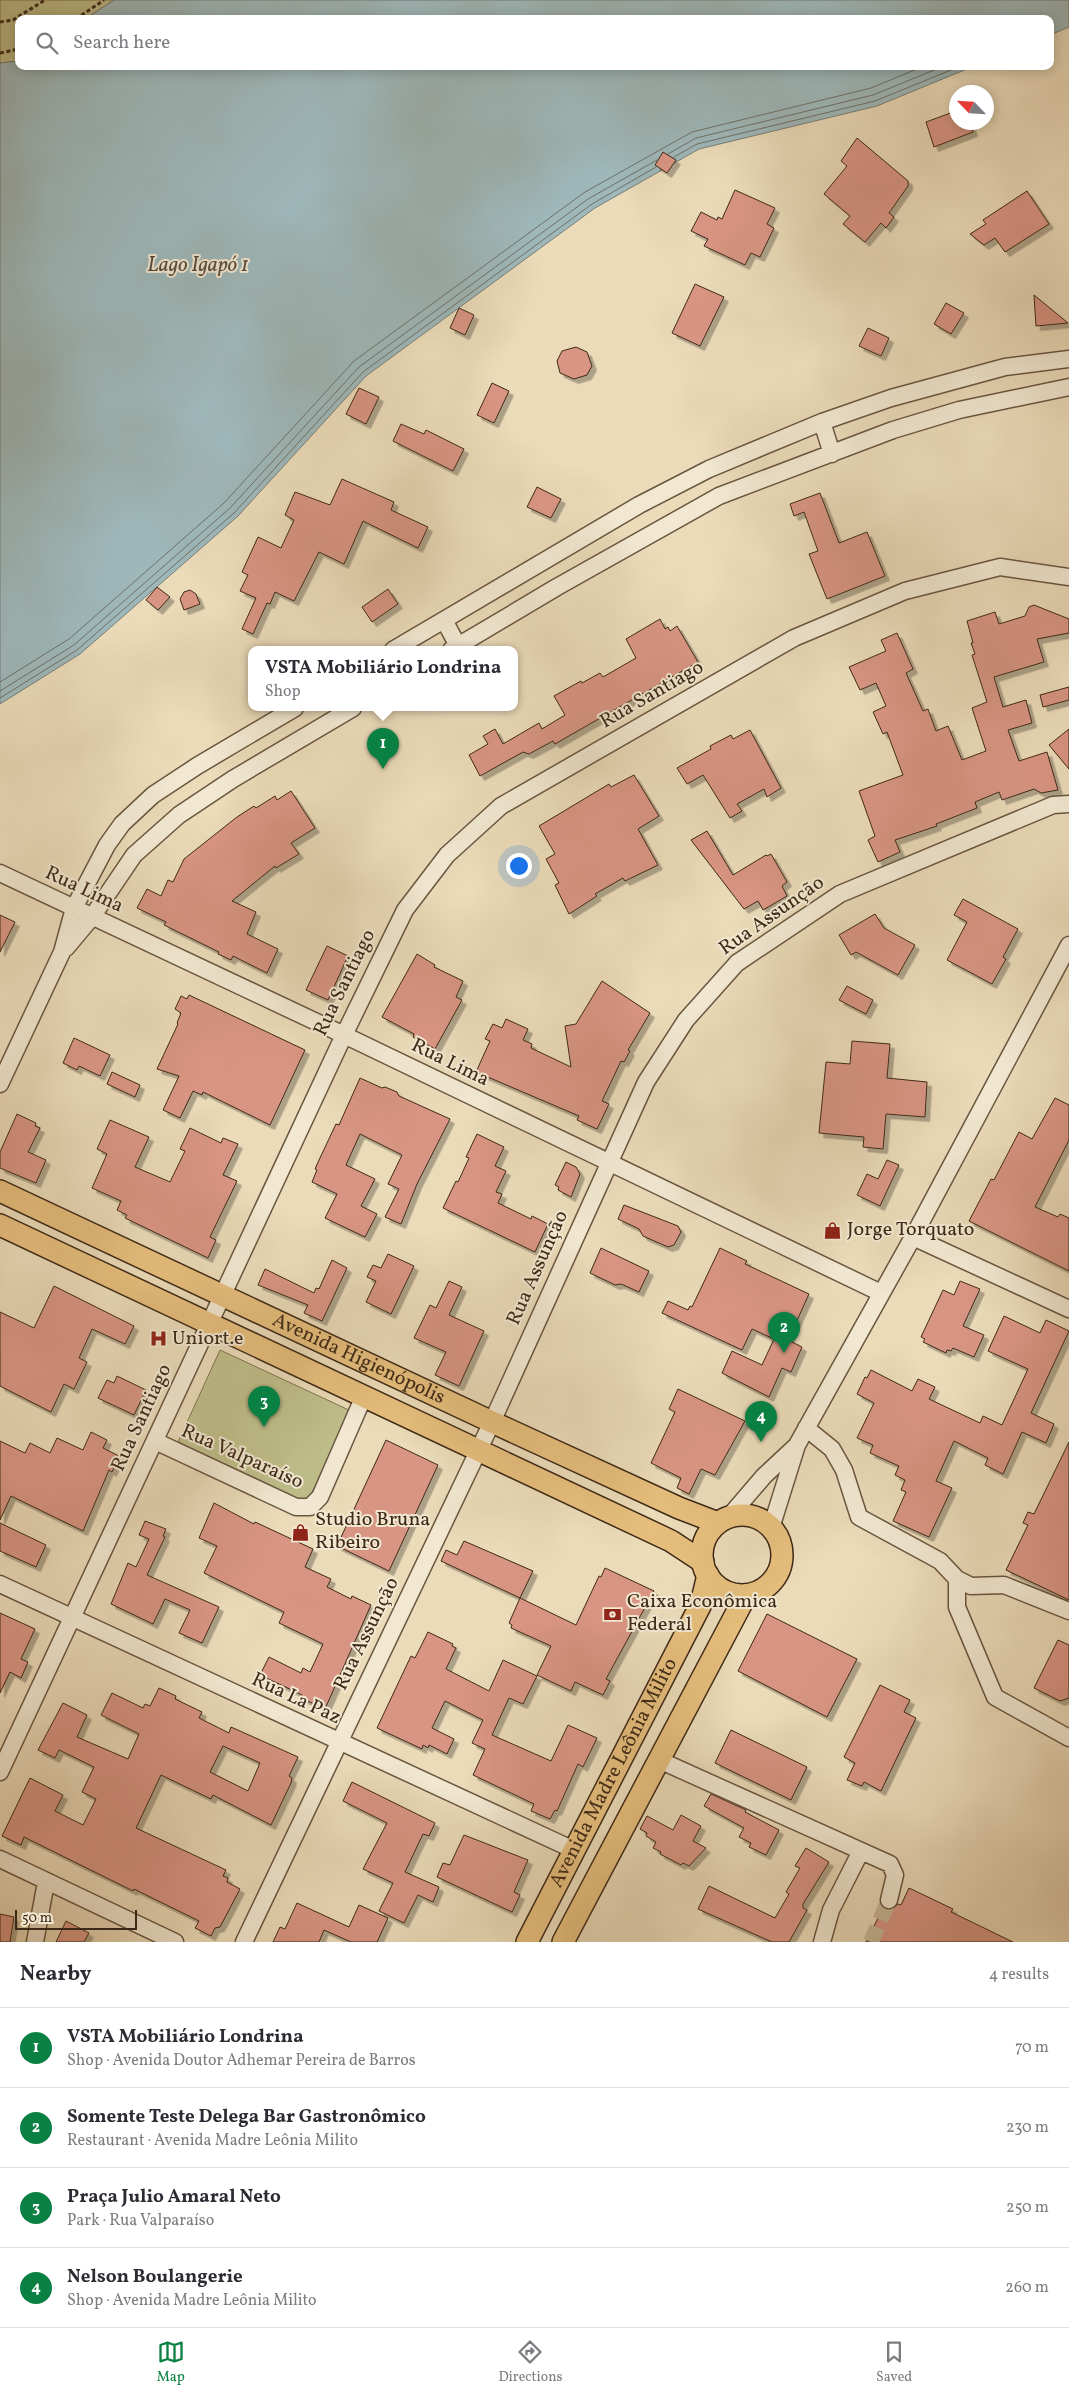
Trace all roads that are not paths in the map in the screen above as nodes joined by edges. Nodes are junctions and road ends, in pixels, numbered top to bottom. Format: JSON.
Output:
{"nodes":[{"id":1,"x":1069,"y":359,"type":"edge"},
{"id":2,"x":1069,"y":387,"type":"edge"},
{"id":3,"x":822,"y":422,"type":"junction"},
{"id":4,"x":832,"y":454,"type":"junction"},
{"id":5,"x":1069,"y":577,"type":"edge"},
{"id":6,"x":444,"y":620,"type":"junction"},
{"id":7,"x":400,"y":646,"type":"edge"},
{"id":8,"x":453,"y":646,"type":"edge"},
{"id":9,"x":457,"y":646,"type":"edge"},
{"id":10,"x":290,"y":711,"type":"edge"},
{"id":11,"x":348,"y":711,"type":"edge"},
{"id":12,"x":1069,"y":804,"type":"edge"},
{"id":13,"x":112,"y":839,"type":"junction"},
{"id":14,"x":134,"y":855,"type":"junction"},
{"id":15,"x":0,"y":873,"type":"edge"},
{"id":16,"x":74,"y":908,"type":"junction"},
{"id":17,"x":92,"y":917,"type":"junction"},
{"id":18,"x":1069,"y":946,"type":"edge"},
{"id":19,"x":62,"y":952,"type":"junction"},
{"id":20,"x":344,"y":1035,"type":"junction"},
{"id":21,"x":0,"y":1084,"type":"edge"},
{"id":22,"x":608,"y":1163,"type":"junction"},
{"id":23,"x":0,"y":1191,"type":"edge"},
{"id":24,"x":0,"y":1225,"type":"edge"},
{"id":25,"x":913,"y":1238,"type":"junction"},
{"id":26,"x":881,"y":1293,"type":"junction"},
{"id":27,"x":222,"y":1295,"type":"junction"},
{"id":28,"x":1069,"y":1309,"type":"edge"},
{"id":29,"x":210,"y":1323,"type":"junction"},
{"id":30,"x":364,"y":1396,"type":"junction"},
{"id":31,"x":492,"y":1422,"type":"junction"},
{"id":32,"x":806,"y":1428,"type":"junction"},
{"id":33,"x":154,"y":1441,"type":"junction"},
{"id":34,"x":797,"y":1445,"type":"junction"},
{"id":35,"x":478,"y":1450,"type":"junction"},
{"id":36,"x":723,"y":1520,"type":"junction"},
{"id":37,"x":771,"y":1528,"type":"junction"},
{"id":38,"x":705,"y":1569,"type":"junction"},
{"id":39,"x":957,"y":1580,"type":"junction"},
{"id":40,"x":0,"y":1584,"type":"edge"},
{"id":41,"x":746,"y":1595,"type":"junction"},
{"id":42,"x":1069,"y":1611,"type":"edge"},
{"id":43,"x":72,"y":1617,"type":"junction"},
{"id":44,"x":1069,"y":1738,"type":"edge"},
{"id":45,"x":339,"y":1742,"type":"junction"},
{"id":46,"x":659,"y":1760,"type":"junction"},
{"id":47,"x":0,"y":1772,"type":"edge"},
{"id":48,"x":574,"y":1850,"type":"junction"},
{"id":49,"x":861,"y":1850,"type":"junction"},
{"id":50,"x":0,"y":1860,"type":"edge"},
{"id":51,"x":46,"y":1882,"type":"junction"},
{"id":52,"x":889,"y":1900,"type":"tunnel mouth"},
{"id":53,"x":35,"y":1942,"type":"edge"},
{"id":54,"x":175,"y":1942,"type":"edge"},
{"id":55,"x":244,"y":1942,"type":"edge"},
{"id":56,"x":527,"y":1942,"type":"edge"},
{"id":57,"x":563,"y":1942,"type":"edge"},
{"id":58,"x":822,"y":1942,"type":"edge"}],
"edges":[{"from":1,"to":3,"type":"street"},
{"from":2,"to":4,"type":"street"},
{"from":3,"to":4,"type":"street"},
{"from":3,"to":6,"type":"street"},
{"from":4,"to":9,"type":"street"},
{"from":5,"to":20,"type":"street","name":"Rua Santiago"},
{"from":6,"to":7,"type":"street"},
{"from":6,"to":8,"type":"street"},
{"from":10,"to":13,"type":"street"},
{"from":11,"to":14,"type":"street"},
{"from":12,"to":22,"type":"street","name":"Rua Assunção"},
{"from":13,"to":14,"type":"street"},
{"from":13,"to":16,"type":"street"},
{"from":14,"to":17,"type":"street"},
{"from":15,"to":16,"type":"street","name":"Rua Lima"},
{"from":16,"to":17,"type":"street","name":"Rua Lima"},
{"from":16,"to":19,"type":"street"},
{"from":17,"to":19,"type":"street"},
{"from":17,"to":20,"type":"street","name":"Rua Lima"},
{"from":18,"to":25,"type":"street"},
{"from":19,"to":21,"type":"street"},
{"from":20,"to":22,"type":"street","name":"Rua Lima"},
{"from":20,"to":27,"type":"street","name":"Rua Santiago"},
{"from":22,"to":26,"type":"street","name":"Rua Lima"},
{"from":22,"to":31,"type":"street","name":"Rua Assunção"},
{"from":23,"to":27,"type":"main road","name":"Avenida Higienópolis"},
{"from":24,"to":29,"type":"main road","name":"Avenida Higienópolis"},
{"from":25,"to":26,"type":"street"},
{"from":25,"to":28,"type":"street"},
{"from":26,"to":32,"type":"street"},
{"from":27,"to":29,"type":"street","name":"Rua Santiago"},
{"from":27,"to":31,"type":"main road","name":"Avenida Higienópolis"},
{"from":29,"to":30,"type":"main road","name":"Avenida Higienópolis"},
{"from":29,"to":33,"type":"street","name":"Rua Santiago"},
{"from":30,"to":33,"type":"street","name":"Rua Valparaíso"},
{"from":30,"to":35,"type":"main road","name":"Avenida Higienópolis"},
{"from":31,"to":35,"type":"street","name":"Rua Assunção"},
{"from":31,"to":36,"type":"main road","name":"Avenida Higienópolis"},
{"from":32,"to":34,"type":"street"},
{"from":32,"to":39,"type":"street"},
{"from":33,"to":43,"type":"street","name":"Rua Santiago"},
{"from":34,"to":36,"type":"street"},
{"from":34,"to":37,"type":"street"},
{"from":35,"to":38,"type":"main road","name":"Avenida Higienópolis"},
{"from":35,"to":45,"type":"street","name":"Rua Assunção"},
{"from":36,"to":37,"type":"main road"},
{"from":36,"to":38,"type":"main road"},
{"from":37,"to":41,"type":"main road"},
{"from":38,"to":41,"type":"main road"},
{"from":38,"to":48,"type":"main road","name":"Avenida Madre Leônia Milito"},
{"from":39,"to":42,"type":"street"},
{"from":39,"to":44,"type":"street"},
{"from":40,"to":43,"type":"street","name":"Rua La Paz"},
{"from":41,"to":46,"type":"main road","name":"Avenida Madre Leônia Milito"},
{"from":43,"to":45,"type":"street","name":"Rua La Paz"},
{"from":43,"to":47,"type":"street","name":"Rua Santiago"},
{"from":45,"to":48,"type":"street","name":"Rua La Paz"},
{"from":45,"to":55,"type":"street","name":"Rua Assunção"},
{"from":46,"to":49,"type":"street"},
{"from":46,"to":57,"type":"main road","name":"Avenida Madre Leônia Milito"},
{"from":48,"to":56,"type":"main road","name":"Avenida Madre Leônia Milito"},
{"from":49,"to":52,"type":"street"},
{"from":49,"to":58,"type":"street"},
{"from":50,"to":51,"type":"street"},
{"from":51,"to":53,"type":"street"},
{"from":51,"to":54,"type":"street"}]}
